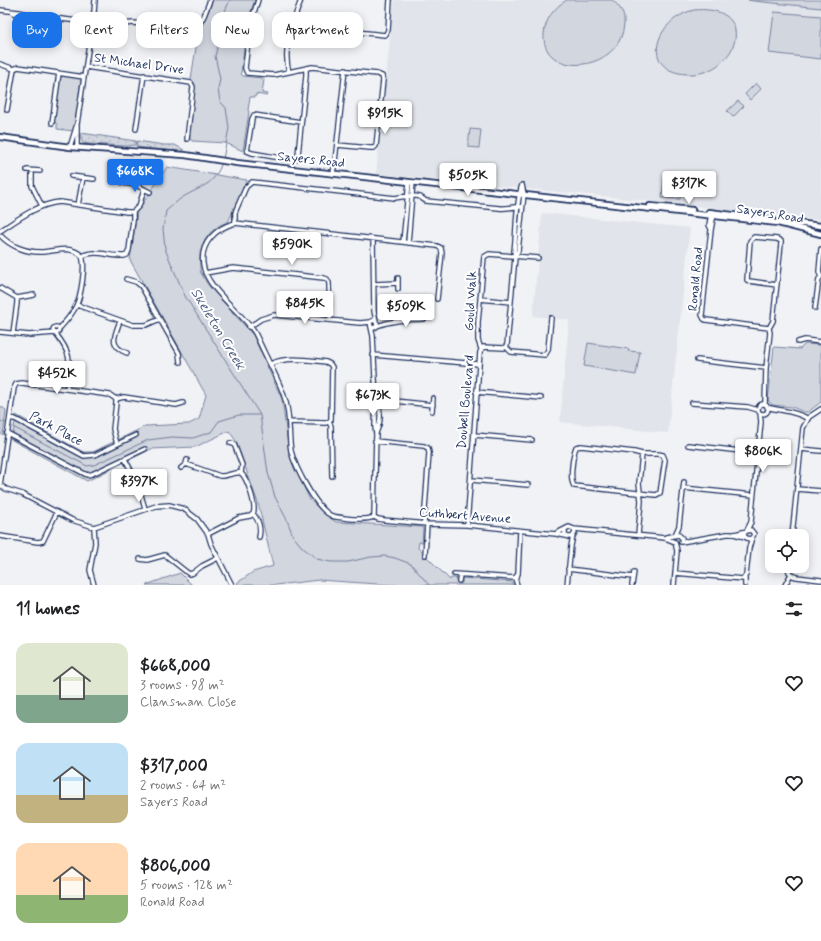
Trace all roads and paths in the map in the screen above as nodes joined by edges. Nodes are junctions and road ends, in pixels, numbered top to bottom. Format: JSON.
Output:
{"nodes":[{"id":1,"x":95,"y":0,"type":"edge"},
{"id":2,"x":210,"y":0,"type":"edge"},
{"id":3,"x":258,"y":0,"type":"edge"},
{"id":4,"x":301,"y":0,"type":"edge"},
{"id":5,"x":390,"y":0,"type":"edge"},
{"id":6,"x":0,"y":10,"type":"edge"},
{"id":7,"x":94,"y":12,"type":"edge"},
{"id":8,"x":297,"y":12,"type":"edge"},
{"id":9,"x":70,"y":20,"type":"edge"},
{"id":10,"x":128,"y":24,"type":"edge"},
{"id":11,"x":363,"y":33,"type":"edge"},
{"id":12,"x":89,"y":48,"type":"edge"},
{"id":13,"x":288,"y":48,"type":"edge"},
{"id":14,"x":0,"y":64,"type":"edge"},
{"id":15,"x":86,"y":67,"type":"junction"},
{"id":16,"x":306,"y":68,"type":"junction"},
{"id":17,"x":14,"y":69,"type":"junction"},
{"id":18,"x":345,"y":70,"type":"junction"},
{"id":19,"x":289,"y":72,"type":"junction"},
{"id":20,"x":59,"y":73,"type":"junction"},
{"id":21,"x":144,"y":75,"type":"junction"},
{"id":22,"x":84,"y":77,"type":"junction"},
{"id":23,"x":7,"y":110,"type":"dead end"},
{"id":24,"x":301,"y":122,"type":"junction"},
{"id":25,"x":52,"y":123,"type":"dead end"},
{"id":26,"x":77,"y":124,"type":"junction"},
{"id":27,"x":136,"y":129,"type":"dead end"},
{"id":28,"x":0,"y":137,"type":"edge"},
{"id":29,"x":187,"y":139,"type":"dead end"},
{"id":30,"x":337,"y":145,"type":"junction"},
{"id":31,"x":70,"y":147,"type":"junction"},
{"id":32,"x":77,"y":147,"type":"junction"},
{"id":33,"x":335,"y":161,"type":"junction"},
{"id":34,"x":27,"y":170,"type":"dead end"},
{"id":35,"x":32,"y":171,"type":"junction"},
{"id":36,"x":40,"y":171,"type":"dead end"},
{"id":37,"x":333,"y":173,"type":"junction"},
{"id":38,"x":342,"y":174,"type":"junction"},
{"id":39,"x":71,"y":176,"type":"dead end"},
{"id":40,"x":83,"y":178,"type":"junction"},
{"id":41,"x":94,"y":179,"type":"dead end"},
{"id":42,"x":411,"y":182,"type":"junction"},
{"id":43,"x":123,"y":183,"type":"dead end"},
{"id":44,"x":522,"y":185,"type":"dead end"},
{"id":45,"x":144,"y":190,"type":"junction"},
{"id":46,"x":150,"y":192,"type":"dead end"},
{"id":47,"x":521,"y":194,"type":"junction"},
{"id":48,"x":410,"y":196,"type":"junction"},
{"id":49,"x":78,"y":204,"type":"junction"},
{"id":50,"x":42,"y":206,"type":"junction"},
{"id":51,"x":520,"y":206,"type":"junction"},
{"id":52,"x":133,"y":212,"type":"junction"},
{"id":53,"x":712,"y":214,"type":"junction"},
{"id":54,"x":748,"y":217,"type":"junction"},
{"id":55,"x":235,"y":223,"type":"junction"},
{"id":56,"x":778,"y":224,"type":"junction"},
{"id":57,"x":821,"y":226,"type":"edge"},
{"id":58,"x":0,"y":231,"type":"edge"},
{"id":59,"x":821,"y":234,"type":"edge"},
{"id":60,"x":0,"y":235,"type":"edge"},
{"id":61,"x":373,"y":239,"type":"junction"},
{"id":62,"x":406,"y":243,"type":"junction"},
{"id":63,"x":821,"y":249,"type":"edge"},
{"id":64,"x":82,"y":256,"type":"junction"},
{"id":65,"x":515,"y":257,"type":"junction"},
{"id":66,"x":538,"y":258,"type":"dead end"},
{"id":67,"x":205,"y":273,"type":"junction"},
{"id":68,"x":821,"y":277,"type":"edge"},
{"id":69,"x":398,"y":278,"type":"dead end"},
{"id":70,"x":126,"y":279,"type":"dead end"},
{"id":71,"x":398,"y":283,"type":"junction"},
{"id":72,"x":374,"y":284,"type":"junction"},
{"id":73,"x":777,"y":285,"type":"junction"},
{"id":74,"x":0,"y":288,"type":"edge"},
{"id":75,"x":398,"y":289,"type":"dead end"},
{"id":76,"x":34,"y":295,"type":"dead end"},
{"id":77,"x":17,"y":298,"type":"junction"},
{"id":78,"x":437,"y":299,"type":"dead end"},
{"id":79,"x":480,"y":299,"type":"junction"},
{"id":80,"x":511,"y":302,"type":"junction"},
{"id":81,"x":77,"y":305,"type":"junction"},
{"id":82,"x":815,"y":308,"type":"dead end"},
{"id":83,"x":551,"y":318,"type":"dead end"},
{"id":84,"x":160,"y":319,"type":"junction"},
{"id":85,"x":424,"y":319,"type":"dead end"},
{"id":86,"x":330,"y":320,"type":"junction"},
{"id":87,"x":120,"y":321,"type":"junction"},
{"id":88,"x":374,"y":324,"type":"junction"},
{"id":89,"x":249,"y":327,"type":"junction"},
{"id":90,"x":769,"y":328,"type":"junction"},
{"id":91,"x":59,"y":329,"type":"junction"},
{"id":92,"x":0,"y":332,"type":"edge"},
{"id":93,"x":54,"y":332,"type":"junction"},
{"id":94,"x":13,"y":333,"type":"junction"},
{"id":95,"x":61,"y":340,"type":"junction"},
{"id":96,"x":798,"y":342,"type":"dead end"},
{"id":97,"x":821,"y":342,"type":"edge"},
{"id":98,"x":506,"y":347,"type":"junction"},
{"id":99,"x":481,"y":349,"type":"junction"},
{"id":100,"x":127,"y":353,"type":"dead end"},
{"id":101,"x":373,"y":355,"type":"junction"},
{"id":102,"x":697,"y":360,"type":"dead end"},
{"id":103,"x":180,"y":362,"type":"dead end"},
{"id":104,"x":270,"y":364,"type":"junction"},
{"id":105,"x":478,"y":364,"type":"junction"},
{"id":106,"x":766,"y":368,"type":"junction"},
{"id":107,"x":67,"y":389,"type":"junction"},
{"id":108,"x":476,"y":392,"type":"junction"},
{"id":109,"x":765,"y":393,"type":"junction"},
{"id":110,"x":116,"y":398,"type":"junction"},
{"id":111,"x":433,"y":398,"type":"dead end"},
{"id":112,"x":541,"y":398,"type":"dead end"},
{"id":113,"x":376,"y":399,"type":"junction"},
{"id":114,"x":183,"y":403,"type":"dead end"},
{"id":115,"x":692,"y":403,"type":"dead end"},
{"id":116,"x":433,"y":405,"type":"junction"},
{"id":117,"x":759,"y":408,"type":"junction"},
{"id":118,"x":766,"y":409,"type":"junction"},
{"id":119,"x":821,"y":409,"type":"edge"},
{"id":120,"x":432,"y":411,"type":"dead end"},
{"id":121,"x":10,"y":418,"type":"junction"},
{"id":122,"x":808,"y":419,"type":"junction"},
{"id":123,"x":289,"y":422,"type":"junction"},
{"id":124,"x":329,"y":422,"type":"junction"},
{"id":125,"x":761,"y":422,"type":"junction"},
{"id":126,"x":7,"y":433,"type":"junction"},
{"id":127,"x":136,"y":435,"type":"dead end"},
{"id":128,"x":474,"y":435,"type":"junction"},
{"id":129,"x":532,"y":440,"type":"dead end"},
{"id":130,"x":375,"y":441,"type":"junction"},
{"id":131,"x":230,"y":443,"type":"dead end"},
{"id":132,"x":117,"y":444,"type":"junction"},
{"id":133,"x":688,"y":444,"type":"dead end"},
{"id":134,"x":145,"y":449,"type":"dead end"},
{"id":135,"x":801,"y":449,"type":"junction"},
{"id":136,"x":821,"y":451,"type":"edge"},
{"id":137,"x":758,"y":453,"type":"junction"},
{"id":138,"x":642,"y":454,"type":"junction"},
{"id":139,"x":125,"y":459,"type":"junction"},
{"id":140,"x":181,"y":468,"type":"dead end"},
{"id":141,"x":241,"y":473,"type":"junction"},
{"id":142,"x":332,"y":476,"type":"dead end"},
{"id":143,"x":470,"y":480,"type":"junction"},
{"id":144,"x":684,"y":482,"type":"dead end"},
{"id":145,"x":0,"y":485,"type":"edge"},
{"id":146,"x":528,"y":486,"type":"dead end"},
{"id":147,"x":683,"y":488,"type":"junction"},
{"id":148,"x":797,"y":489,"type":"junction"},
{"id":149,"x":821,"y":491,"type":"edge"},
{"id":150,"x":641,"y":493,"type":"junction"},
{"id":151,"x":753,"y":495,"type":"junction"},
{"id":152,"x":145,"y":509,"type":"junction"},
{"id":153,"x":57,"y":512,"type":"junction"},
{"id":154,"x":253,"y":514,"type":"junction"},
{"id":155,"x":374,"y":517,"type":"junction"},
{"id":156,"x":751,"y":522,"type":"junction"},
{"id":157,"x":425,"y":524,"type":"junction"},
{"id":158,"x":467,"y":525,"type":"junction"},
{"id":159,"x":679,"y":526,"type":"junction"},
{"id":160,"x":94,"y":527,"type":"junction"},
{"id":161,"x":793,"y":529,"type":"edge"},
{"id":162,"x":565,"y":530,"type":"junction"},
{"id":163,"x":520,"y":531,"type":"junction"},
{"id":164,"x":746,"y":531,"type":"junction"},
{"id":165,"x":753,"y":532,"type":"junction"},
{"id":166,"x":574,"y":533,"type":"junction"},
{"id":167,"x":208,"y":534,"type":"junction"},
{"id":168,"x":556,"y":534,"type":"junction"},
{"id":169,"x":734,"y":534,"type":"junction"},
{"id":170,"x":638,"y":535,"type":"junction"},
{"id":171,"x":0,"y":536,"type":"edge"},
{"id":172,"x":675,"y":536,"type":"junction"},
{"id":173,"x":259,"y":537,"type":"dead end"},
{"id":174,"x":567,"y":537,"type":"junction"},
{"id":175,"x":682,"y":537,"type":"junction"},
{"id":176,"x":665,"y":538,"type":"junction"},
{"id":177,"x":746,"y":538,"type":"junction"},
{"id":178,"x":752,"y":538,"type":"junction"},
{"id":179,"x":692,"y":540,"type":"junction"},
{"id":180,"x":675,"y":542,"type":"junction"},
{"id":181,"x":681,"y":542,"type":"junction"},
{"id":182,"x":419,"y":545,"type":"dead end"},
{"id":183,"x":425,"y":546,"type":"junction"},
{"id":184,"x":571,"y":546,"type":"junction"},
{"id":185,"x":749,"y":548,"type":"junction"},
{"id":186,"x":677,"y":551,"type":"junction"},
{"id":187,"x":425,"y":555,"type":"dead end"},
{"id":188,"x":218,"y":558,"type":"junction"},
{"id":189,"x":140,"y":560,"type":"dead end"},
{"id":190,"x":568,"y":569,"type":"junction"},
{"id":191,"x":634,"y":572,"type":"dead end"},
{"id":192,"x":675,"y":573,"type":"junction"},
{"id":193,"x":454,"y":574,"type":"dead end"},
{"id":194,"x":791,"y":574,"type":"joint"},
{"id":195,"x":460,"y":575,"type":"junction"},
{"id":196,"x":633,"y":577,"type":"junction"},
{"id":197,"x":516,"y":578,"type":"junction"},
{"id":198,"x":744,"y":578,"type":"junction"},
{"id":199,"x":821,"y":580,"type":"edge"},
{"id":200,"x":459,"y":582,"type":"dead end"},
{"id":201,"x":94,"y":585,"type":"edge"},
{"id":202,"x":232,"y":585,"type":"edge"},
{"id":203,"x":517,"y":585,"type":"edge"},
{"id":204,"x":567,"y":585,"type":"edge"},
{"id":205,"x":632,"y":585,"type":"edge"},
{"id":206,"x":674,"y":585,"type":"edge"},
{"id":207,"x":745,"y":585,"type":"edge"},
{"id":208,"x":785,"y":585,"type":"edge"}],
"edges":[{"from":1,"to":7,"type":"street"},
{"from":2,"to":10,"type":"street"},
{"from":3,"to":19,"type":"street"},
{"from":4,"to":8,"type":"street"},
{"from":5,"to":11,"type":"street"},
{"from":6,"to":9,"type":"street"},
{"from":12,"to":15,"type":"street"},
{"from":13,"to":19,"type":"street"},
{"from":14,"to":17,"type":"street"},
{"from":15,"to":21,"type":"street","name":"St Michael Drive"},
{"from":15,"to":22,"type":"street"},
{"from":16,"to":18,"type":"street"},
{"from":16,"to":19,"type":"street"},
{"from":16,"to":24,"type":"street"},
{"from":17,"to":20,"type":"street"},
{"from":17,"to":23,"type":"street"},
{"from":18,"to":30,"type":"street"},
{"from":18,"to":30,"type":"street"},
{"from":20,"to":22,"type":"street"},
{"from":20,"to":25,"type":"street"},
{"from":21,"to":27,"type":"street"},
{"from":21,"to":29,"type":"street","name":"St Michael Drive"},
{"from":22,"to":26,"type":"street"},
{"from":24,"to":24,"type":"street"},
{"from":26,"to":31,"type":"street"},
{"from":26,"to":32,"type":"street"},
{"from":28,"to":31,"type":"main road","name":"Sayers Road"},
{"from":30,"to":33,"type":"street"},
{"from":31,"to":32,"type":"main road","name":"Sayers Road"},
{"from":32,"to":37,"type":"main road","name":"Sayers Road"},
{"from":33,"to":37,"type":"street"},
{"from":33,"to":38,"type":"street"},
{"from":34,"to":35,"type":"street"},
{"from":35,"to":36,"type":"street"},
{"from":35,"to":50,"type":"street"},
{"from":37,"to":38,"type":"main road","name":"Sayers Road"},
{"from":38,"to":42,"type":"main road","name":"Sayers Road"},
{"from":39,"to":40,"type":"street"},
{"from":40,"to":41,"type":"street"},
{"from":40,"to":49,"type":"street"},
{"from":42,"to":47,"type":"main road","name":"Sayers Road"},
{"from":42,"to":48,"type":"street"},
{"from":43,"to":45,"type":"street"},
{"from":44,"to":47,"type":"street"},
{"from":45,"to":46,"type":"street"},
{"from":45,"to":52,"type":"street"},
{"from":47,"to":51,"type":"street"},
{"from":47,"to":53,"type":"main road","name":"Sayers Road"},
{"from":48,"to":51,"type":"street"},
{"from":48,"to":55,"type":"street"},
{"from":48,"to":62,"type":"street"},
{"from":49,"to":50,"type":"street"},
{"from":49,"to":52,"type":"street"},
{"from":50,"to":58,"type":"street"},
{"from":51,"to":65,"type":"street"},
{"from":52,"to":64,"type":"street"},
{"from":53,"to":54,"type":"main road","name":"Sayers Road"},
{"from":53,"to":56,"type":"main road","name":"Sayers Road"},
{"from":53,"to":90,"type":"street","name":"Ronald Road"},
{"from":54,"to":56,"type":"main road"},
{"from":54,"to":57,"type":"main road","name":"Sayers Road"},
{"from":55,"to":61,"type":"street"},
{"from":55,"to":67,"type":"street"},
{"from":56,"to":59,"type":"main road","name":"Sayers Road"},
{"from":60,"to":64,"type":"street"},
{"from":61,"to":62,"type":"street"},
{"from":61,"to":72,"type":"street"},
{"from":62,"to":78,"type":"street"},
{"from":63,"to":68,"type":"street"},
{"from":64,"to":81,"type":"street"},
{"from":65,"to":66,"type":"street"},
{"from":65,"to":79,"type":"street","name":"Gould Walk"},
{"from":65,"to":80,"type":"street"},
{"from":67,"to":86,"type":"street"},
{"from":67,"to":89,"type":"street","name":"Cuthbert Avenue"},
{"from":68,"to":82,"type":"street"},
{"from":69,"to":71,"type":"street"},
{"from":70,"to":84,"type":"street"},
{"from":71,"to":72,"type":"street"},
{"from":71,"to":75,"type":"street"},
{"from":72,"to":88,"type":"street"},
{"from":73,"to":73,"type":"street"},
{"from":73,"to":90,"type":"street"},
{"from":74,"to":77,"type":"street"},
{"from":76,"to":77,"type":"street"},
{"from":77,"to":94,"type":"street"},
{"from":79,"to":80,"type":"street"},
{"from":79,"to":99,"type":"street","name":"Gould Walk"},
{"from":80,"to":98,"type":"street"},
{"from":81,"to":87,"type":"street"},
{"from":81,"to":91,"type":"street"},
{"from":83,"to":98,"type":"street"},
{"from":84,"to":87,"type":"street"},
{"from":84,"to":103,"type":"street"},
{"from":85,"to":88,"type":"street"},
{"from":86,"to":88,"type":"street"},
{"from":86,"to":89,"type":"street"},
{"from":87,"to":100,"type":"street"},
{"from":88,"to":101,"type":"street"},
{"from":89,"to":104,"type":"street","name":"Cuthbert Avenue"},
{"from":90,"to":106,"type":"street"},
{"from":91,"to":93,"type":"street"},
{"from":91,"to":95,"type":"street"},
{"from":92,"to":94,"type":"street"},
{"from":93,"to":94,"type":"street"},
{"from":93,"to":95,"type":"street"},
{"from":95,"to":107,"type":"street"},
{"from":96,"to":97,"type":"street"},
{"from":98,"to":99,"type":"street","name":"Doubell Boulevard"},
{"from":99,"to":105,"type":"street","name":"Doubell Boulevard"},
{"from":101,"to":105,"type":"street"},
{"from":101,"to":113,"type":"street"},
{"from":102,"to":106,"type":"street"},
{"from":104,"to":123,"type":"street","name":"Cuthbert Avenue"},
{"from":104,"to":124,"type":"street"},
{"from":105,"to":108,"type":"street","name":"Doubell Boulevard"},
{"from":106,"to":109,"type":"street"},
{"from":107,"to":110,"type":"street"},
{"from":107,"to":121,"type":"street"},
{"from":108,"to":112,"type":"street"},
{"from":108,"to":128,"type":"street","name":"Doubell Boulevard"},
{"from":109,"to":117,"type":"street"},
{"from":109,"to":118,"type":"street"},
{"from":110,"to":114,"type":"street"},
{"from":110,"to":132,"type":"street"},
{"from":111,"to":116,"type":"street"},
{"from":113,"to":116,"type":"street"},
{"from":113,"to":130,"type":"street"},
{"from":115,"to":117,"type":"street"},
{"from":116,"to":120,"type":"street"},
{"from":117,"to":118,"type":"street"},
{"from":117,"to":118,"type":"street"},
{"from":117,"to":125,"type":"street"},
{"from":118,"to":122,"type":"street"},
{"from":118,"to":125,"type":"street"},
{"from":119,"to":122,"type":"street"},
{"from":121,"to":126,"type":"street"},
{"from":121,"to":132,"type":"street","name":"Park Place"},
{"from":122,"to":135,"type":"street"},
{"from":123,"to":124,"type":"street"},
{"from":123,"to":155,"type":"street","name":"Cuthbert Avenue"},
{"from":124,"to":142,"type":"street"},
{"from":125,"to":137,"type":"street"},
{"from":126,"to":139,"type":"street"},
{"from":126,"to":145,"type":"street"},
{"from":127,"to":132,"type":"street","name":"Park Place"},
{"from":128,"to":129,"type":"street"},
{"from":128,"to":143,"type":"street","name":"Doubell Boulevard"},
{"from":130,"to":155,"type":"street"},
{"from":130,"to":157,"type":"street"},
{"from":131,"to":141,"type":"street"},
{"from":133,"to":137,"type":"street"},
{"from":134,"to":139,"type":"street"},
{"from":135,"to":136,"type":"street"},
{"from":135,"to":148,"type":"street"},
{"from":137,"to":151,"type":"street"},
{"from":138,"to":150,"type":"street"},
{"from":138,"to":150,"type":"street"},
{"from":138,"to":150,"type":"street"},
{"from":139,"to":152,"type":"street"},
{"from":140,"to":141,"type":"street"},
{"from":141,"to":154,"type":"street"},
{"from":143,"to":146,"type":"street"},
{"from":143,"to":158,"type":"street","name":"Doubell Boulevard"},
{"from":144,"to":147,"type":"street"},
{"from":145,"to":153,"type":"street"},
{"from":147,"to":151,"type":"street"},
{"from":147,"to":159,"type":"street"},
{"from":148,"to":149,"type":"street"},
{"from":148,"to":161,"type":"street"},
{"from":150,"to":170,"type":"street"},
{"from":151,"to":156,"type":"street"},
{"from":152,"to":160,"type":"street"},
{"from":152,"to":167,"type":"street"},
{"from":153,"to":160,"type":"street"},
{"from":153,"to":171,"type":"street"},
{"from":154,"to":167,"type":"street"},
{"from":154,"to":173,"type":"street"},
{"from":155,"to":157,"type":"street","name":"Cuthbert Avenue"},
{"from":156,"to":164,"type":"street"},
{"from":156,"to":165,"type":"street"},
{"from":157,"to":158,"type":"street","name":"Cuthbert Avenue"},
{"from":157,"to":183,"type":"street"},
{"from":158,"to":163,"type":"street","name":"Cuthbert Avenue"},
{"from":159,"to":172,"type":"street"},
{"from":159,"to":175,"type":"street"},
{"from":160,"to":201,"type":"street"},
{"from":162,"to":166,"type":"street","name":"Cuthbert Avenue"},
{"from":162,"to":168,"type":"street","name":"Cuthbert Avenue"},
{"from":162,"to":174,"type":"street"},
{"from":163,"to":168,"type":"street","name":"Cuthbert Avenue"},
{"from":163,"to":197,"type":"street"},
{"from":164,"to":165,"type":"street"},
{"from":164,"to":169,"type":"street"},
{"from":164,"to":177,"type":"street"},
{"from":165,"to":178,"type":"street"},
{"from":166,"to":170,"type":"street"},
{"from":166,"to":174,"type":"street"},
{"from":166,"to":184,"type":"street"},
{"from":167,"to":188,"type":"street"},
{"from":168,"to":174,"type":"street","name":"Cuthbert Avenue"},
{"from":169,"to":177,"type":"street"},
{"from":169,"to":179,"type":"street"},
{"from":170,"to":176,"type":"street"},
{"from":172,"to":175,"type":"street"},
{"from":172,"to":176,"type":"street"},
{"from":172,"to":180,"type":"street"},
{"from":174,"to":184,"type":"street"},
{"from":175,"to":179,"type":"street"},
{"from":175,"to":181,"type":"street"},
{"from":176,"to":180,"type":"street"},
{"from":177,"to":178,"type":"street"},
{"from":177,"to":185,"type":"street"},
{"from":178,"to":185,"type":"street"},
{"from":179,"to":181,"type":"street"},
{"from":180,"to":181,"type":"street"},
{"from":180,"to":186,"type":"street"},
{"from":181,"to":186,"type":"street"},
{"from":182,"to":183,"type":"street"},
{"from":183,"to":187,"type":"street"},
{"from":184,"to":190,"type":"street"},
{"from":185,"to":198,"type":"street"},
{"from":186,"to":192,"type":"street"},
{"from":188,"to":189,"type":"street"},
{"from":188,"to":202,"type":"street"},
{"from":190,"to":196,"type":"street"},
{"from":190,"to":204,"type":"street"},
{"from":191,"to":196,"type":"street"},
{"from":192,"to":198,"type":"street"},
{"from":192,"to":206,"type":"street"},
{"from":193,"to":195,"type":"street"},
{"from":194,"to":199,"type":"street"},
{"from":194,"to":208,"type":"street"},
{"from":195,"to":197,"type":"street"},
{"from":195,"to":200,"type":"street"},
{"from":196,"to":205,"type":"street"},
{"from":197,"to":203,"type":"street"},
{"from":198,"to":207,"type":"street"}]}
